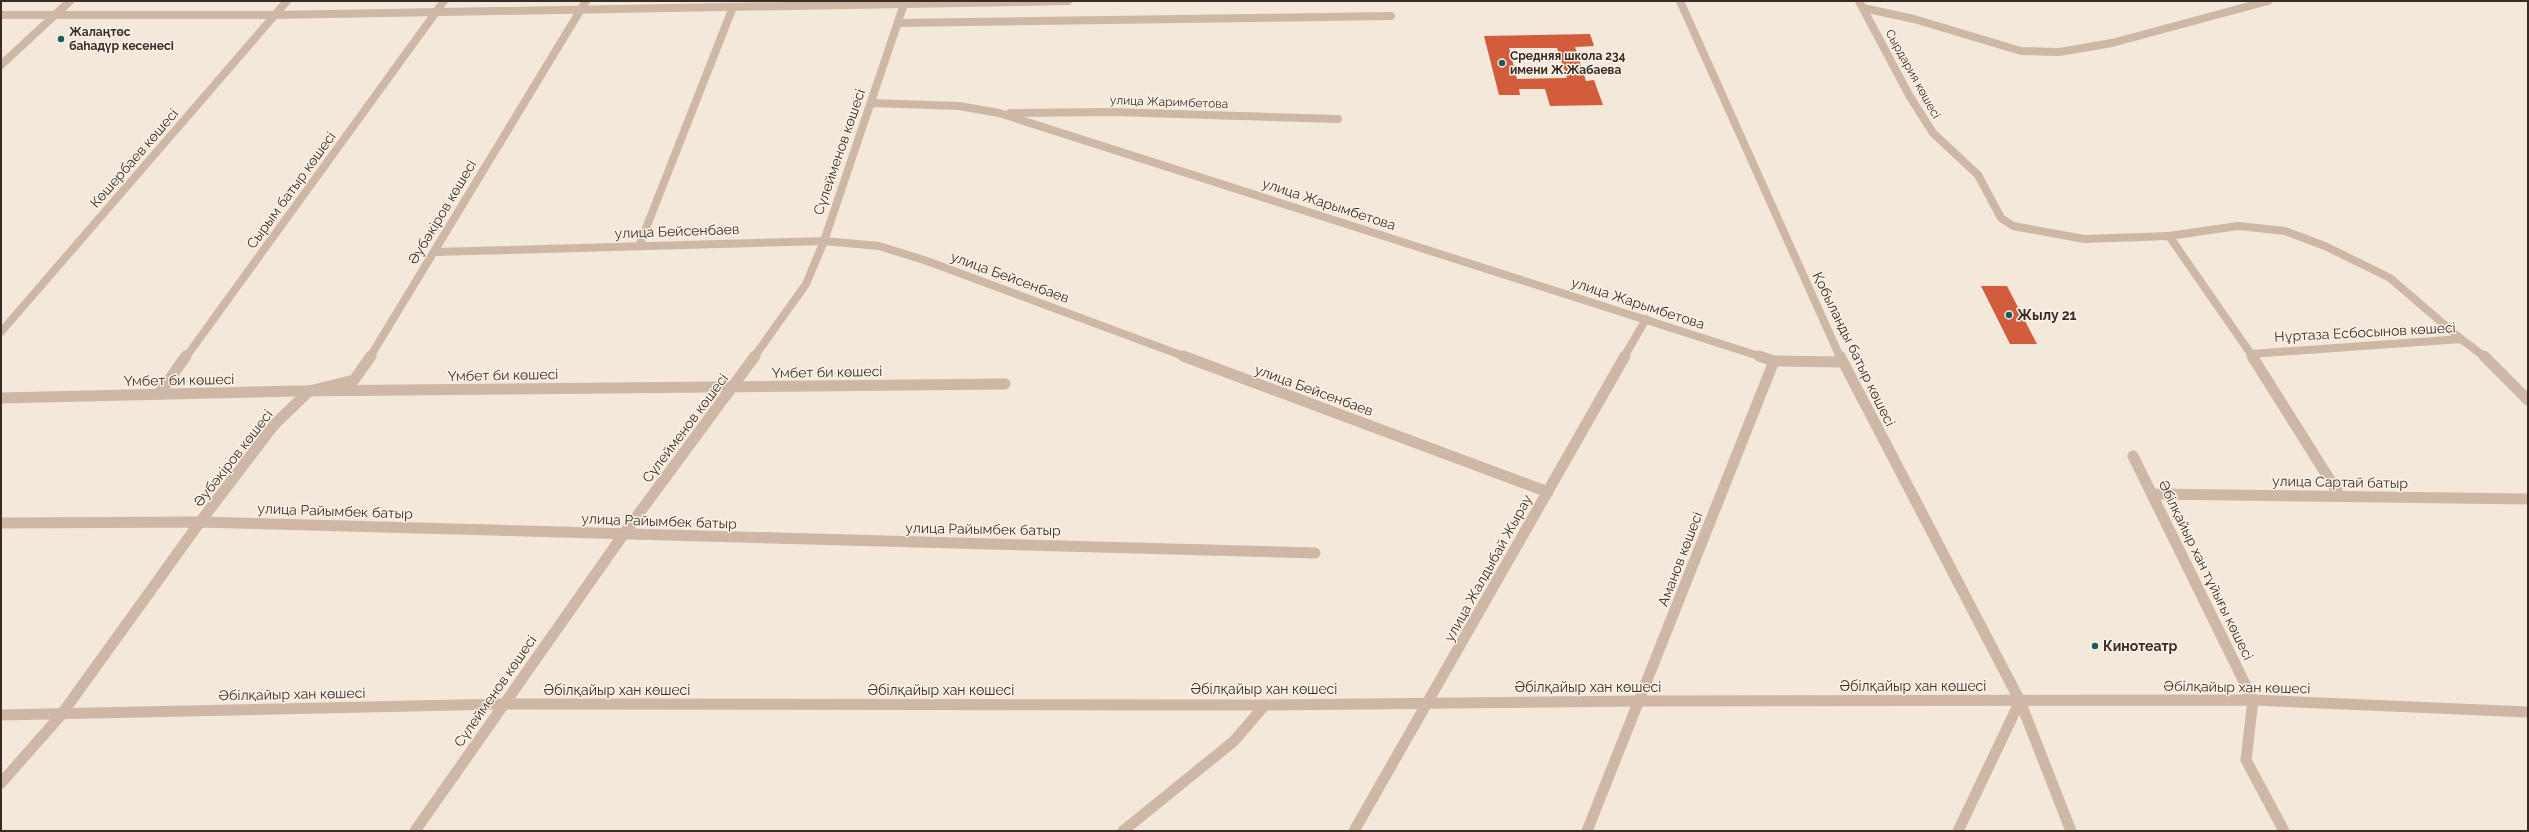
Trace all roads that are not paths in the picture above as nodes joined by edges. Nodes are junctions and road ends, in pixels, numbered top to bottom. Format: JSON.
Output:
{"nodes":[{"id":1,"x":70,"y":1,"type":"edge"},
{"id":2,"x":287,"y":1,"type":"edge"},
{"id":3,"x":444,"y":1,"type":"edge"},
{"id":4,"x":1068,"y":1,"type":"edge"},
{"id":5,"x":1680,"y":1,"type":"edge"},
{"id":6,"x":2268,"y":1,"type":"edge"},
{"id":7,"x":790,"y":3,"type":"edge"},
{"id":8,"x":904,"y":4,"type":"junction"},
{"id":9,"x":1861,"y":4,"type":"edge"},
{"id":10,"x":584,"y":5,"type":"edge"},
{"id":11,"x":732,"y":7,"type":"junction"},
{"id":12,"x":436,"y":12,"type":"junction"},
{"id":13,"x":275,"y":15,"type":"junction"},
{"id":14,"x":1,"y":16,"type":"edge"},
{"id":15,"x":1391,"y":16,"type":"dead end"},
{"id":16,"x":53,"y":17,"type":"junction"},
{"id":17,"x":898,"y":23,"type":"junction"},
{"id":18,"x":1,"y":66,"type":"edge"},
{"id":19,"x":871,"y":103,"type":"junction"},
{"id":20,"x":999,"y":113,"type":"junction"},
{"id":21,"x":1338,"y":119,"type":"dead end"},
{"id":22,"x":2169,"y":236,"type":"junction"},
{"id":23,"x":824,"y":241,"type":"junction"},
{"id":24,"x":639,"y":246,"type":"junction"},
{"id":25,"x":435,"y":252,"type":"junction"},
{"id":26,"x":1646,"y":319,"type":"junction"},
{"id":27,"x":1,"y":332,"type":"edge"},
{"id":28,"x":2461,"y":339,"type":"junction"},
{"id":29,"x":2251,"y":354,"type":"junction"},
{"id":30,"x":1774,"y":361,"type":"junction"},
{"id":31,"x":1842,"y":362,"type":"junction"},
{"id":32,"x":1005,"y":384,"type":"dead end"},
{"id":33,"x":733,"y":387,"type":"junction"},
{"id":34,"x":309,"y":391,"type":"junction"},
{"id":35,"x":159,"y":394,"type":"junction"},
{"id":36,"x":1,"y":398,"type":"edge"},
{"id":37,"x":2528,"y":400,"type":"edge"},
{"id":38,"x":2133,"y":456,"type":"dead end"},
{"id":39,"x":1548,"y":492,"type":"junction"},
{"id":40,"x":2152,"y":494,"type":"junction"},
{"id":41,"x":2340,"y":496,"type":"junction"},
{"id":42,"x":2528,"y":499,"type":"edge"},
{"id":43,"x":200,"y":522,"type":"junction"},
{"id":44,"x":1,"y":523,"type":"edge"},
{"id":45,"x":623,"y":535,"type":"junction"},
{"id":46,"x":1315,"y":553,"type":"dead end"},
{"id":47,"x":2253,"y":700,"type":"junction"},
{"id":48,"x":1640,"y":701,"type":"junction"},
{"id":49,"x":2020,"y":701,"type":"junction"},
{"id":50,"x":1429,"y":703,"type":"junction"},
{"id":51,"x":502,"y":704,"type":"junction"},
{"id":52,"x":1265,"y":705,"type":"junction"},
{"id":53,"x":2528,"y":712,"type":"edge"},
{"id":54,"x":1,"y":715,"type":"edge"},
{"id":55,"x":61,"y":715,"type":"junction"},
{"id":56,"x":1,"y":783,"type":"edge"},
{"id":57,"x":415,"y":831,"type":"edge"},
{"id":58,"x":1123,"y":831,"type":"edge"},
{"id":59,"x":1354,"y":831,"type":"edge"},
{"id":60,"x":1587,"y":831,"type":"edge"},
{"id":61,"x":1958,"y":831,"type":"edge"},
{"id":62,"x":2071,"y":831,"type":"edge"},
{"id":63,"x":2284,"y":831,"type":"edge"}],
"edges":[{"from":1,"to":16,"type":"street"},
{"from":2,"to":13,"type":"street","name":"Көшербаев көшесі"},
{"from":3,"to":12,"type":"street","name":"Сырым батыр көшесі"},
{"from":4,"to":8,"type":"street"},
{"from":5,"to":31,"type":"street","name":"Қобыланды батыр көшесі"},
{"from":6,"to":9,"type":"street"},
{"from":7,"to":8,"type":"street"},
{"from":7,"to":11,"type":"street"},
{"from":8,"to":17,"type":"street","name":"Сүлейменов көшесі"},
{"from":9,"to":22,"type":"street","name":"Сырдария көшесі"},
{"from":10,"to":11,"type":"street"},
{"from":10,"to":12,"type":"street"},
{"from":10,"to":25,"type":"street","name":"Әубәкіров көшесі"},
{"from":11,"to":24,"type":"street"},
{"from":12,"to":13,"type":"street"},
{"from":12,"to":35,"type":"street","name":"Сырым батыр көшесі"},
{"from":13,"to":16,"type":"street"},
{"from":13,"to":27,"type":"street","name":"Көшербаев көшесі"},
{"from":14,"to":16,"type":"street"},
{"from":15,"to":17,"type":"street"},
{"from":16,"to":18,"type":"street"},
{"from":17,"to":19,"type":"street","name":"Сүлейменов көшесі"},
{"from":19,"to":20,"type":"street","name":"улица Жарымбетова"},
{"from":19,"to":23,"type":"street","name":"Сүлейменов көшесі"},
{"from":20,"to":21,"type":"street","name":"улица Жаримбетова"},
{"from":20,"to":26,"type":"street","name":"улица Жарымбетова"},
{"from":22,"to":28,"type":"street"},
{"from":22,"to":29,"type":"street"},
{"from":23,"to":24,"type":"street","name":"улица Бейсенбаев"},
{"from":23,"to":33,"type":"street","name":"Сүлейменов көшесі"},
{"from":23,"to":39,"type":"street","name":"улица Бейсенбаев"},
{"from":24,"to":25,"type":"street","name":"улица Бейсенбаев"},
{"from":25,"to":34,"type":"street","name":"Әубәкіров көшесі"},
{"from":26,"to":30,"type":"street","name":"улица Жарымбетова"},
{"from":26,"to":39,"type":"street","name":"улица Жалдыбай Жырау"},
{"from":28,"to":29,"type":"street","name":"Нұртаза Есбосынов көшесі"},
{"from":28,"to":37,"type":"street","name":"Нұртаза Есбосынов көшесі"},
{"from":29,"to":41,"type":"street"},
{"from":30,"to":31,"type":"street"},
{"from":30,"to":48,"type":"street","name":"Аманов көшесі"},
{"from":31,"to":49,"type":"street","name":"Қобыланды батыр көшесі"},
{"from":32,"to":33,"type":"street","name":"Үмбет би көшесі"},
{"from":33,"to":34,"type":"street","name":"Үмбет би көшесі"},
{"from":33,"to":45,"type":"street","name":"Сүлейменов көшесі"},
{"from":34,"to":35,"type":"street","name":"Үмбет би көшесі"},
{"from":34,"to":43,"type":"street","name":"Әубәкіров көшесі"},
{"from":35,"to":36,"type":"street","name":"Үмбет би көшесі"},
{"from":38,"to":40,"type":"street","name":"Әбілқайыр хан тұйығы көшесі"},
{"from":39,"to":50,"type":"street","name":"улица Жалдыбай Жырау"},
{"from":40,"to":41,"type":"street","name":"улица Сартай батыр"},
{"from":40,"to":47,"type":"street","name":"Әбілқайыр хан тұйығы көшесі"},
{"from":41,"to":42,"type":"street","name":"улица Сартай батыр"},
{"from":43,"to":44,"type":"street","name":"улица Райымбек батыр"},
{"from":43,"to":45,"type":"street","name":"улица Райымбек батыр"},
{"from":43,"to":55,"type":"street","name":"Әубәкіров көшесі"},
{"from":45,"to":46,"type":"street","name":"улица Райымбек батыр"},
{"from":45,"to":51,"type":"street","name":"Сүлейменов көшесі"},
{"from":47,"to":49,"type":"street","name":"Әбілқайыр хан көшесі"},
{"from":47,"to":53,"type":"street","name":"Әбілқайыр хан көшесі"},
{"from":47,"to":63,"type":"street"},
{"from":48,"to":49,"type":"street","name":"Әбілқайыр хан көшесі"},
{"from":48,"to":50,"type":"street","name":"Әбілқайыр хан көшесі"},
{"from":48,"to":60,"type":"street","name":"Аманов көшесі"},
{"from":49,"to":61,"type":"street"},
{"from":49,"to":62,"type":"street","name":"Қобыланды батыр көшесі"},
{"from":50,"to":52,"type":"street","name":"Әбілқайыр хан көшесі"},
{"from":50,"to":59,"type":"street","name":"улица Жалдыбай Жырау"},
{"from":51,"to":52,"type":"street","name":"Әбілқайыр хан көшесі"},
{"from":51,"to":55,"type":"street","name":"Әбілқайыр хан көшесі"},
{"from":51,"to":57,"type":"street","name":"Сүлейменов көшесі"},
{"from":52,"to":58,"type":"street"},
{"from":54,"to":55,"type":"street","name":"Әбілқайыр хан көшесі"},
{"from":55,"to":56,"type":"street","name":"Әубәкіров көшесі"}]}
